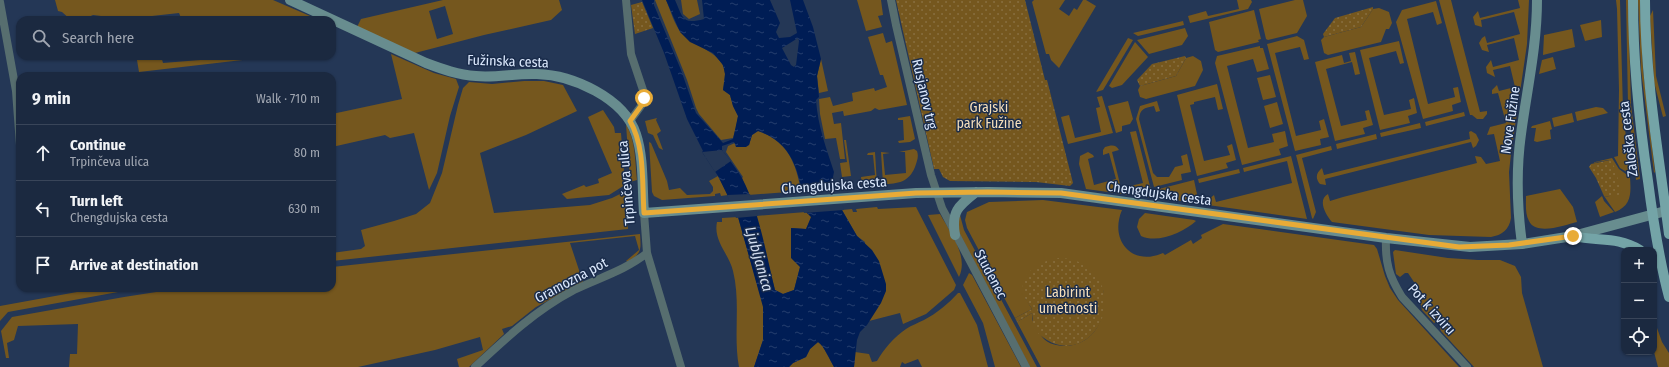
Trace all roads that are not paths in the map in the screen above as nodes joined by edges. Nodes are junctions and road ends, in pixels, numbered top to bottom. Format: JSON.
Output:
{"nodes":[{"id":1,"x":290,"y":0,"type":"edge"},
{"id":2,"x":626,"y":0,"type":"edge"},
{"id":3,"x":891,"y":0,"type":"edge"},
{"id":4,"x":1537,"y":0,"type":"edge"},
{"id":5,"x":1633,"y":0,"type":"edge"},
{"id":6,"x":1645,"y":0,"type":"edge"},
{"id":7,"x":0,"y":2,"type":"edge"},
{"id":8,"x":325,"y":16,"type":"edge"},
{"id":9,"x":336,"y":21,"type":"edge"},
{"id":10,"x":16,"y":91,"type":"edge"},
{"id":11,"x":630,"y":121,"type":"junction"},
{"id":12,"x":976,"y":192,"type":"junction"},
{"id":13,"x":936,"y":193,"type":"junction"},
{"id":14,"x":1667,"y":210,"type":"edge"},
{"id":15,"x":644,"y":213,"type":"junction"},
{"id":16,"x":1652,"y":214,"type":"junction"},
{"id":17,"x":1669,"y":234,"type":"edge"},
{"id":18,"x":955,"y":236,"type":"junction"},
{"id":19,"x":1573,"y":236,"type":"junction"},
{"id":20,"x":1386,"y":238,"type":"junction"},
{"id":21,"x":1522,"y":244,"type":"junction"},
{"id":22,"x":1634,"y":247,"type":"edge"},
{"id":23,"x":647,"y":253,"type":"junction"},
{"id":24,"x":1657,"y":270,"type":"edge"},
{"id":25,"x":1665,"y":282,"type":"junction"},
{"id":26,"x":1669,"y":298,"type":"edge"},
{"id":27,"x":475,"y":367,"type":"edge"},
{"id":28,"x":681,"y":367,"type":"edge"},
{"id":29,"x":1026,"y":367,"type":"edge"},
{"id":30,"x":1467,"y":367,"type":"edge"}],
"edges":[{"from":1,"to":8,"type":"street","name":"Fužinska cesta"},
{"from":2,"to":11,"type":"street","name":"Trpinčeva ulica"},
{"from":3,"to":13,"type":"street","name":"Rusjanov trg"},
{"from":4,"to":21,"type":"street","name":"Nove Fužine"},
{"from":5,"to":16,"type":"main road","name":"Zaloška cesta"},
{"from":6,"to":14,"type":"main road","name":"Zaloška cesta"},
{"from":7,"to":10,"type":"street"},
{"from":9,"to":11,"type":"street","name":"Fužinska cesta"},
{"from":11,"to":15,"type":"street","name":"Trpinčeva ulica"},
{"from":12,"to":13,"type":"street","name":"Chengdujska cesta"},
{"from":12,"to":18,"type":"street"},
{"from":12,"to":20,"type":"street","name":"Chengdujska cesta"},
{"from":13,"to":15,"type":"street","name":"Chengdujska cesta"},
{"from":13,"to":18,"type":"street","name":"Studenec"},
{"from":14,"to":16,"type":"street","name":"Chengdujska cesta"},
{"from":14,"to":17,"type":"main road","name":"Zaloška cesta"},
{"from":15,"to":23,"type":"street","name":"Trpinčeva ulica"},
{"from":16,"to":19,"type":"street","name":"Chengdujska cesta"},
{"from":16,"to":25,"type":"main road","name":"Zaloška cesta"},
{"from":18,"to":29,"type":"street","name":"Studenec"},
{"from":19,"to":21,"type":"street","name":"Chengdujska cesta"},
{"from":19,"to":22,"type":"main road"},
{"from":20,"to":21,"type":"street","name":"Chengdujska cesta"},
{"from":20,"to":30,"type":"street","name":"Pot k izviru"},
{"from":23,"to":27,"type":"street","name":"Gramozna pot"},
{"from":23,"to":28,"type":"street","name":"Trpinčeva ulica"},
{"from":24,"to":25,"type":"main road"},
{"from":25,"to":26,"type":"main road","name":"Zaloška cesta"}]}
